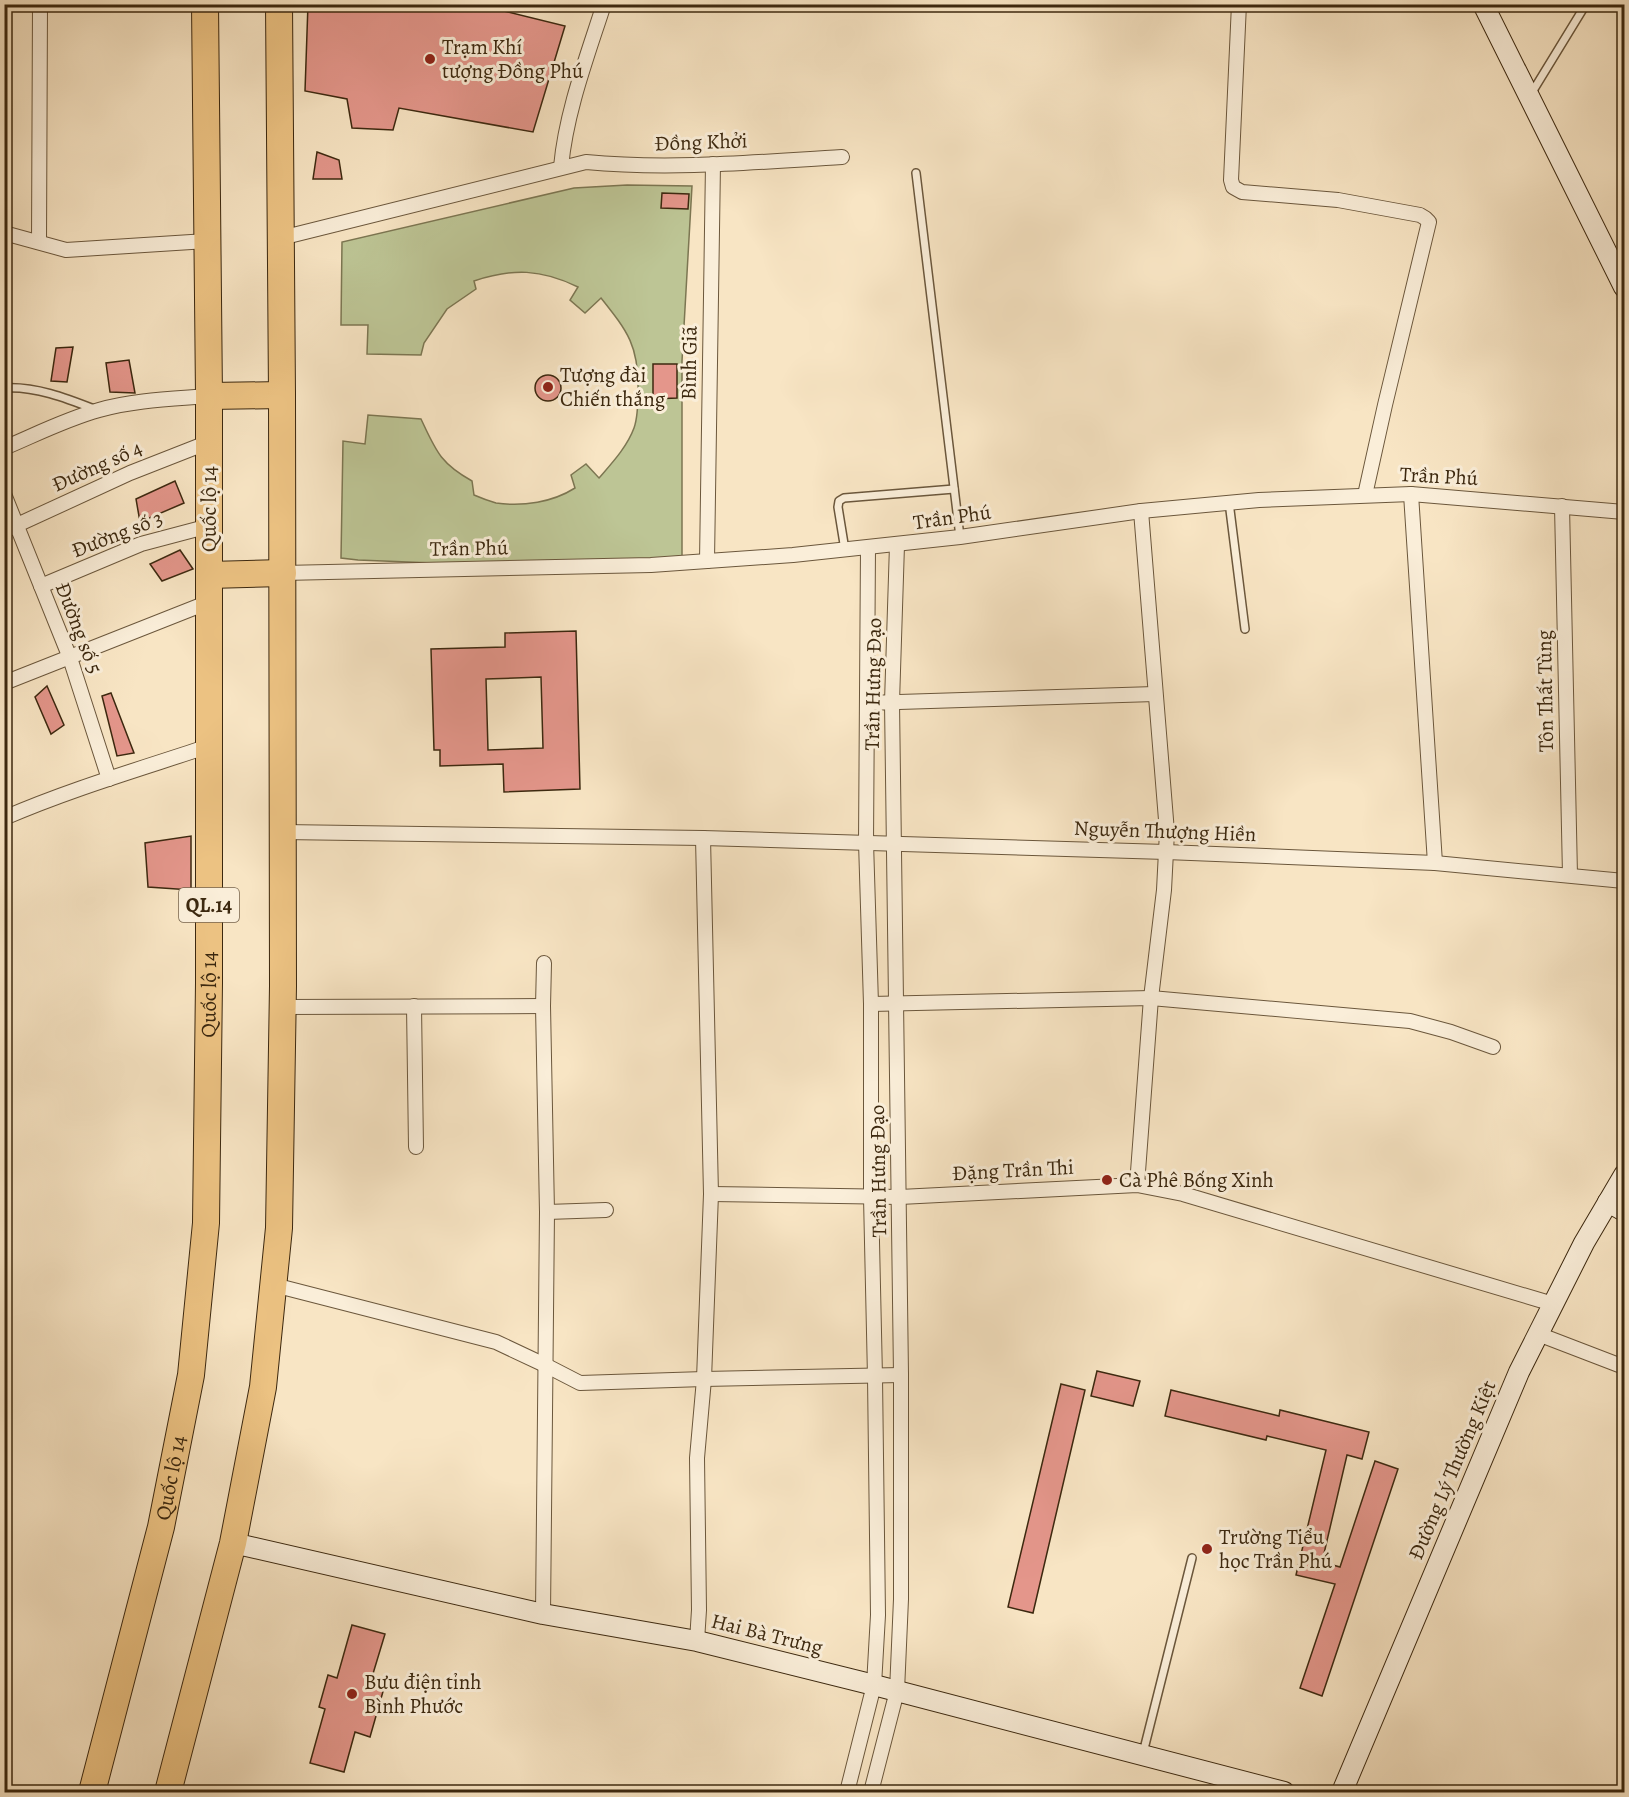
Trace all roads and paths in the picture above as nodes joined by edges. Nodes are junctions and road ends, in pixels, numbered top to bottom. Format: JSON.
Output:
{"nodes":[{"id":1,"x":40,"y":4,"type":"edge"},
{"id":2,"x":205,"y":4,"type":"edge"},
{"id":3,"x":279,"y":4,"type":"edge"},
{"id":4,"x":604,"y":4,"type":"edge"},
{"id":5,"x":1239,"y":4,"type":"edge"},
{"id":6,"x":1483,"y":4,"type":"edge"},
{"id":7,"x":1584,"y":9,"type":"dead end"},
{"id":8,"x":1529,"y":97,"type":"junction"},
{"id":9,"x":842,"y":157,"type":"dead end"},
{"id":10,"x":713,"y":165,"type":"junction"},
{"id":11,"x":561,"y":167,"type":"junction"},
{"id":12,"x":916,"y":173,"type":"dead end"},
{"id":13,"x":4,"y":233,"type":"edge"},
{"id":14,"x":281,"y":238,"type":"junction"},
{"id":15,"x":207,"y":241,"type":"junction"},
{"id":16,"x":39,"y":242,"type":"junction"},
{"id":17,"x":1624,"y":287,"type":"edge"},
{"id":18,"x":4,"y":388,"type":"edge"},
{"id":19,"x":282,"y":394,"type":"junction"},
{"id":20,"x":209,"y":396,"type":"junction"},
{"id":21,"x":97,"y":410,"type":"junction"},
{"id":22,"x":209,"y":442,"type":"junction"},
{"id":23,"x":4,"y":448,"type":"edge"},
{"id":24,"x":954,"y":489,"type":"junction"},
{"id":25,"x":4,"y":494,"type":"edge"},
{"id":26,"x":1411,"y":494,"type":"junction"},
{"id":27,"x":1365,"y":495,"type":"junction"},
{"id":28,"x":1229,"y":502,"type":"junction"},
{"id":29,"x":1562,"y":506,"type":"junction"},
{"id":30,"x":1141,"y":511,"type":"junction"},
{"id":31,"x":1624,"y":512,"type":"edge"},
{"id":32,"x":209,"y":526,"type":"junction"},
{"id":33,"x":10,"y":528,"type":"edge"},
{"id":34,"x":960,"y":537,"type":"junction"},
{"id":35,"x":897,"y":545,"type":"junction"},
{"id":36,"x":868,"y":548,"type":"junction"},
{"id":37,"x":845,"y":550,"type":"junction"},
{"id":38,"x":707,"y":561,"type":"junction"},
{"id":39,"x":283,"y":573,"type":"junction"},
{"id":40,"x":209,"y":574,"type":"junction"},
{"id":41,"x":41,"y":586,"type":"junction"},
{"id":42,"x":209,"y":602,"type":"junction"},
{"id":43,"x":1245,"y":629,"type":"dead end"},
{"id":44,"x":70,"y":658,"type":"junction"},
{"id":45,"x":4,"y":683,"type":"edge"},
{"id":46,"x":1155,"y":694,"type":"junction"},
{"id":47,"x":892,"y":702,"type":"junction"},
{"id":48,"x":867,"y":703,"type":"junction"},
{"id":49,"x":209,"y":746,"type":"junction"},
{"id":50,"x":109,"y":779,"type":"junction"},
{"id":51,"x":4,"y":818,"type":"edge"},
{"id":52,"x":283,"y":832,"type":"junction"},
{"id":53,"x":703,"y":838,"type":"junction"},
{"id":54,"x":866,"y":842,"type":"junction"},
{"id":55,"x":893,"y":843,"type":"junction"},
{"id":56,"x":1166,"y":852,"type":"junction"},
{"id":57,"x":1435,"y":863,"type":"junction"},
{"id":58,"x":1570,"y":875,"type":"junction"},
{"id":59,"x":1624,"y":881,"type":"edge"},
{"id":60,"x":544,"y":963,"type":"dead end"},
{"id":61,"x":1151,"y":998,"type":"junction"},
{"id":62,"x":898,"y":1003,"type":"junction"},
{"id":63,"x":871,"y":1004,"type":"junction"},
{"id":64,"x":283,"y":1006,"type":"junction"},
{"id":65,"x":414,"y":1006,"type":"junction"},
{"id":66,"x":543,"y":1006,"type":"junction"},
{"id":67,"x":1493,"y":1047,"type":"dead end"},
{"id":68,"x":416,"y":1147,"type":"dead end"},
{"id":69,"x":1624,"y":1175,"type":"edge"},
{"id":70,"x":1137,"y":1185,"type":"junction"},
{"id":71,"x":711,"y":1194,"type":"junction"},
{"id":72,"x":871,"y":1197,"type":"junction"},
{"id":73,"x":900,"y":1197,"type":"junction"},
{"id":74,"x":1619,"y":1205,"type":"edge"},
{"id":75,"x":606,"y":1210,"type":"dead end"},
{"id":76,"x":547,"y":1212,"type":"junction"},
{"id":77,"x":274,"y":1285,"type":"junction"},
{"id":78,"x":1552,"y":1304,"type":"junction"},
{"id":79,"x":1538,"y":1334,"type":"junction"},
{"id":80,"x":547,"y":1366,"type":"junction"},
{"id":81,"x":1624,"y":1367,"type":"edge"},
{"id":82,"x":901,"y":1375,"type":"junction"},
{"id":83,"x":875,"y":1377,"type":"junction"},
{"id":84,"x":704,"y":1379,"type":"junction"},
{"id":85,"x":233,"y":1543,"type":"junction"},
{"id":86,"x":1192,"y":1558,"type":"dead end"},
{"id":87,"x":543,"y":1614,"type":"junction"},
{"id":88,"x":697,"y":1641,"type":"junction"},
{"id":89,"x":874,"y":1685,"type":"junction"},
{"id":90,"x":897,"y":1691,"type":"junction"},
{"id":91,"x":1142,"y":1756,"type":"junction"},
{"id":92,"x":92,"y":1792,"type":"edge"},
{"id":93,"x":168,"y":1792,"type":"edge"},
{"id":94,"x":847,"y":1792,"type":"edge"},
{"id":95,"x":871,"y":1792,"type":"edge"},
{"id":96,"x":1284,"y":1792,"type":"edge"},
{"id":97,"x":1342,"y":1792,"type":"edge"}],
"edges":[{"from":1,"to":16,"type":"street"},
{"from":2,"to":15,"type":"highway","name":"Quốc lộ 14","number":"QL.14"},
{"from":3,"to":14,"type":"highway"},
{"from":4,"to":11,"type":"street"},
{"from":5,"to":27,"type":"street"},
{"from":6,"to":8,"type":"street"},
{"from":7,"to":8,"type":"lane"},
{"from":8,"to":17,"type":"street"},
{"from":9,"to":10,"type":"street","name":"Đồng Khởi"},
{"from":10,"to":11,"type":"street","name":"Đồng Khởi"},
{"from":10,"to":38,"type":"street","name":"Bình Giã"},
{"from":11,"to":14,"type":"street","name":"Đồng Khởi"},
{"from":12,"to":24,"type":"lane"},
{"from":13,"to":16,"type":"street"},
{"from":14,"to":19,"type":"highway"},
{"from":15,"to":16,"type":"street"},
{"from":15,"to":20,"type":"highway","name":"Quốc lộ 14","number":"QL.14"},
{"from":18,"to":21,"type":"lane"},
{"from":19,"to":20,"type":"highway"},
{"from":19,"to":39,"type":"highway"},
{"from":20,"to":21,"type":"street"},
{"from":20,"to":22,"type":"highway","name":"Quốc lộ 14","number":"QL.14"},
{"from":21,"to":23,"type":"street"},
{"from":22,"to":32,"type":"highway","name":"Quốc lộ 14","number":"QL.14"},
{"from":22,"to":33,"type":"street","name":"Đường số 4"},
{"from":24,"to":34,"type":"lane"},
{"from":24,"to":37,"type":"lane"},
{"from":25,"to":33,"type":"street","name":"Đường số 5"},
{"from":26,"to":27,"type":"street","name":"Trần Phú"},
{"from":26,"to":29,"type":"street","name":"Trần Phú"},
{"from":26,"to":57,"type":"street"},
{"from":27,"to":28,"type":"street","name":"Trần Phú"},
{"from":28,"to":30,"type":"street","name":"Trần Phú"},
{"from":28,"to":43,"type":"lane"},
{"from":29,"to":31,"type":"street","name":"Trần Phú"},
{"from":29,"to":58,"type":"street","name":"Tôn Thất Tùng"},
{"from":30,"to":34,"type":"street","name":"Trần Phú"},
{"from":30,"to":46,"type":"street"},
{"from":32,"to":40,"type":"highway","name":"Quốc lộ 14","number":"QL.14"},
{"from":32,"to":41,"type":"street","name":"Đường số 3"},
{"from":33,"to":41,"type":"street","name":"Đường số 5"},
{"from":34,"to":35,"type":"street","name":"Trần Phú"},
{"from":35,"to":36,"type":"street","name":"Trần Phú"},
{"from":35,"to":47,"type":"street","name":"Trần Hưng Đạo"},
{"from":36,"to":37,"type":"street","name":"Trần Phú"},
{"from":36,"to":48,"type":"street"},
{"from":37,"to":38,"type":"street","name":"Trần Phú"},
{"from":38,"to":39,"type":"street","name":"Trần Phú"},
{"from":39,"to":40,"type":"highway"},
{"from":39,"to":52,"type":"highway"},
{"from":40,"to":42,"type":"highway","name":"Quốc lộ 14","number":"QL.14"},
{"from":41,"to":44,"type":"street","name":"Đường số 5"},
{"from":42,"to":44,"type":"street"},
{"from":42,"to":49,"type":"highway","name":"Quốc lộ 14","number":"QL.14"},
{"from":44,"to":45,"type":"street"},
{"from":44,"to":50,"type":"street","name":"Đường số 5"},
{"from":46,"to":47,"type":"street"},
{"from":46,"to":56,"type":"street"},
{"from":47,"to":48,"type":"street"},
{"from":47,"to":55,"type":"street","name":"Trần Hưng Đạo"},
{"from":48,"to":54,"type":"street"},
{"from":49,"to":50,"type":"street"},
{"from":49,"to":92,"type":"highway","name":"Quốc lộ 14","number":"QL.14"},
{"from":50,"to":51,"type":"street"},
{"from":52,"to":53,"type":"street","name":"Nguyễn Thượng Hiền"},
{"from":52,"to":64,"type":"highway"},
{"from":53,"to":54,"type":"street","name":"Nguyễn Thượng Hiền"},
{"from":53,"to":71,"type":"street"},
{"from":54,"to":55,"type":"street","name":"Nguyễn Thượng Hiền"},
{"from":54,"to":63,"type":"street"},
{"from":55,"to":56,"type":"street","name":"Nguyễn Thượng Hiền"},
{"from":55,"to":62,"type":"street","name":"Trần Hưng Đạo"},
{"from":56,"to":57,"type":"street","name":"Nguyễn Thượng Hiền"},
{"from":56,"to":61,"type":"street"},
{"from":57,"to":58,"type":"street","name":"Nguyễn Thượng Hiền"},
{"from":58,"to":59,"type":"street","name":"Nguyễn Thượng Hiền"},
{"from":60,"to":66,"type":"street"},
{"from":61,"to":62,"type":"street"},
{"from":61,"to":67,"type":"street"},
{"from":61,"to":70,"type":"street"},
{"from":62,"to":63,"type":"street"},
{"from":62,"to":73,"type":"street","name":"Trần Hưng Đạo"},
{"from":63,"to":72,"type":"street"},
{"from":64,"to":65,"type":"street"},
{"from":64,"to":77,"type":"highway"},
{"from":65,"to":66,"type":"street"},
{"from":65,"to":68,"type":"street"},
{"from":66,"to":76,"type":"street"},
{"from":69,"to":74,"type":"street","name":"Đường Lý Thường Kiệt"},
{"from":70,"to":73,"type":"street","name":"Đặng Trần Thi"},
{"from":70,"to":78,"type":"street","name":"Đặng Trần Thi"},
{"from":71,"to":72,"type":"street","name":"Đặng Trần Thi"},
{"from":71,"to":84,"type":"street"},
{"from":72,"to":73,"type":"street","name":"Đặng Trần Thi"},
{"from":72,"to":83,"type":"street"},
{"from":73,"to":82,"type":"street","name":"Trần Hưng Đạo"},
{"from":74,"to":78,"type":"street","name":"Đường Lý Thường Kiệt"},
{"from":75,"to":76,"type":"street"},
{"from":76,"to":80,"type":"street"},
{"from":77,"to":80,"type":"street"},
{"from":77,"to":85,"type":"highway"},
{"from":78,"to":79,"type":"street","name":"Đường Lý Thường Kiệt"},
{"from":79,"to":81,"type":"street"},
{"from":79,"to":97,"type":"street","name":"Đường Lý Thường Kiệt"},
{"from":80,"to":84,"type":"street"},
{"from":80,"to":87,"type":"street"},
{"from":82,"to":83,"type":"street"},
{"from":82,"to":90,"type":"street","name":"Trần Hưng Đạo"},
{"from":83,"to":84,"type":"street"},
{"from":83,"to":89,"type":"street"},
{"from":84,"to":88,"type":"street"},
{"from":85,"to":87,"type":"street","name":"Hai Bà Trưng"},
{"from":85,"to":93,"type":"highway"},
{"from":86,"to":91,"type":"lane"},
{"from":87,"to":88,"type":"street","name":"Hai Bà Trưng"},
{"from":88,"to":89,"type":"street","name":"Hai Bà Trưng"},
{"from":89,"to":90,"type":"street","name":"Hai Bà Trưng"},
{"from":89,"to":94,"type":"street"},
{"from":90,"to":91,"type":"street","name":"Hai Bà Trưng"},
{"from":90,"to":95,"type":"street","name":"Trần Hưng Đạo"},
{"from":91,"to":96,"type":"street","name":"Hai Bà Trưng"}]}
